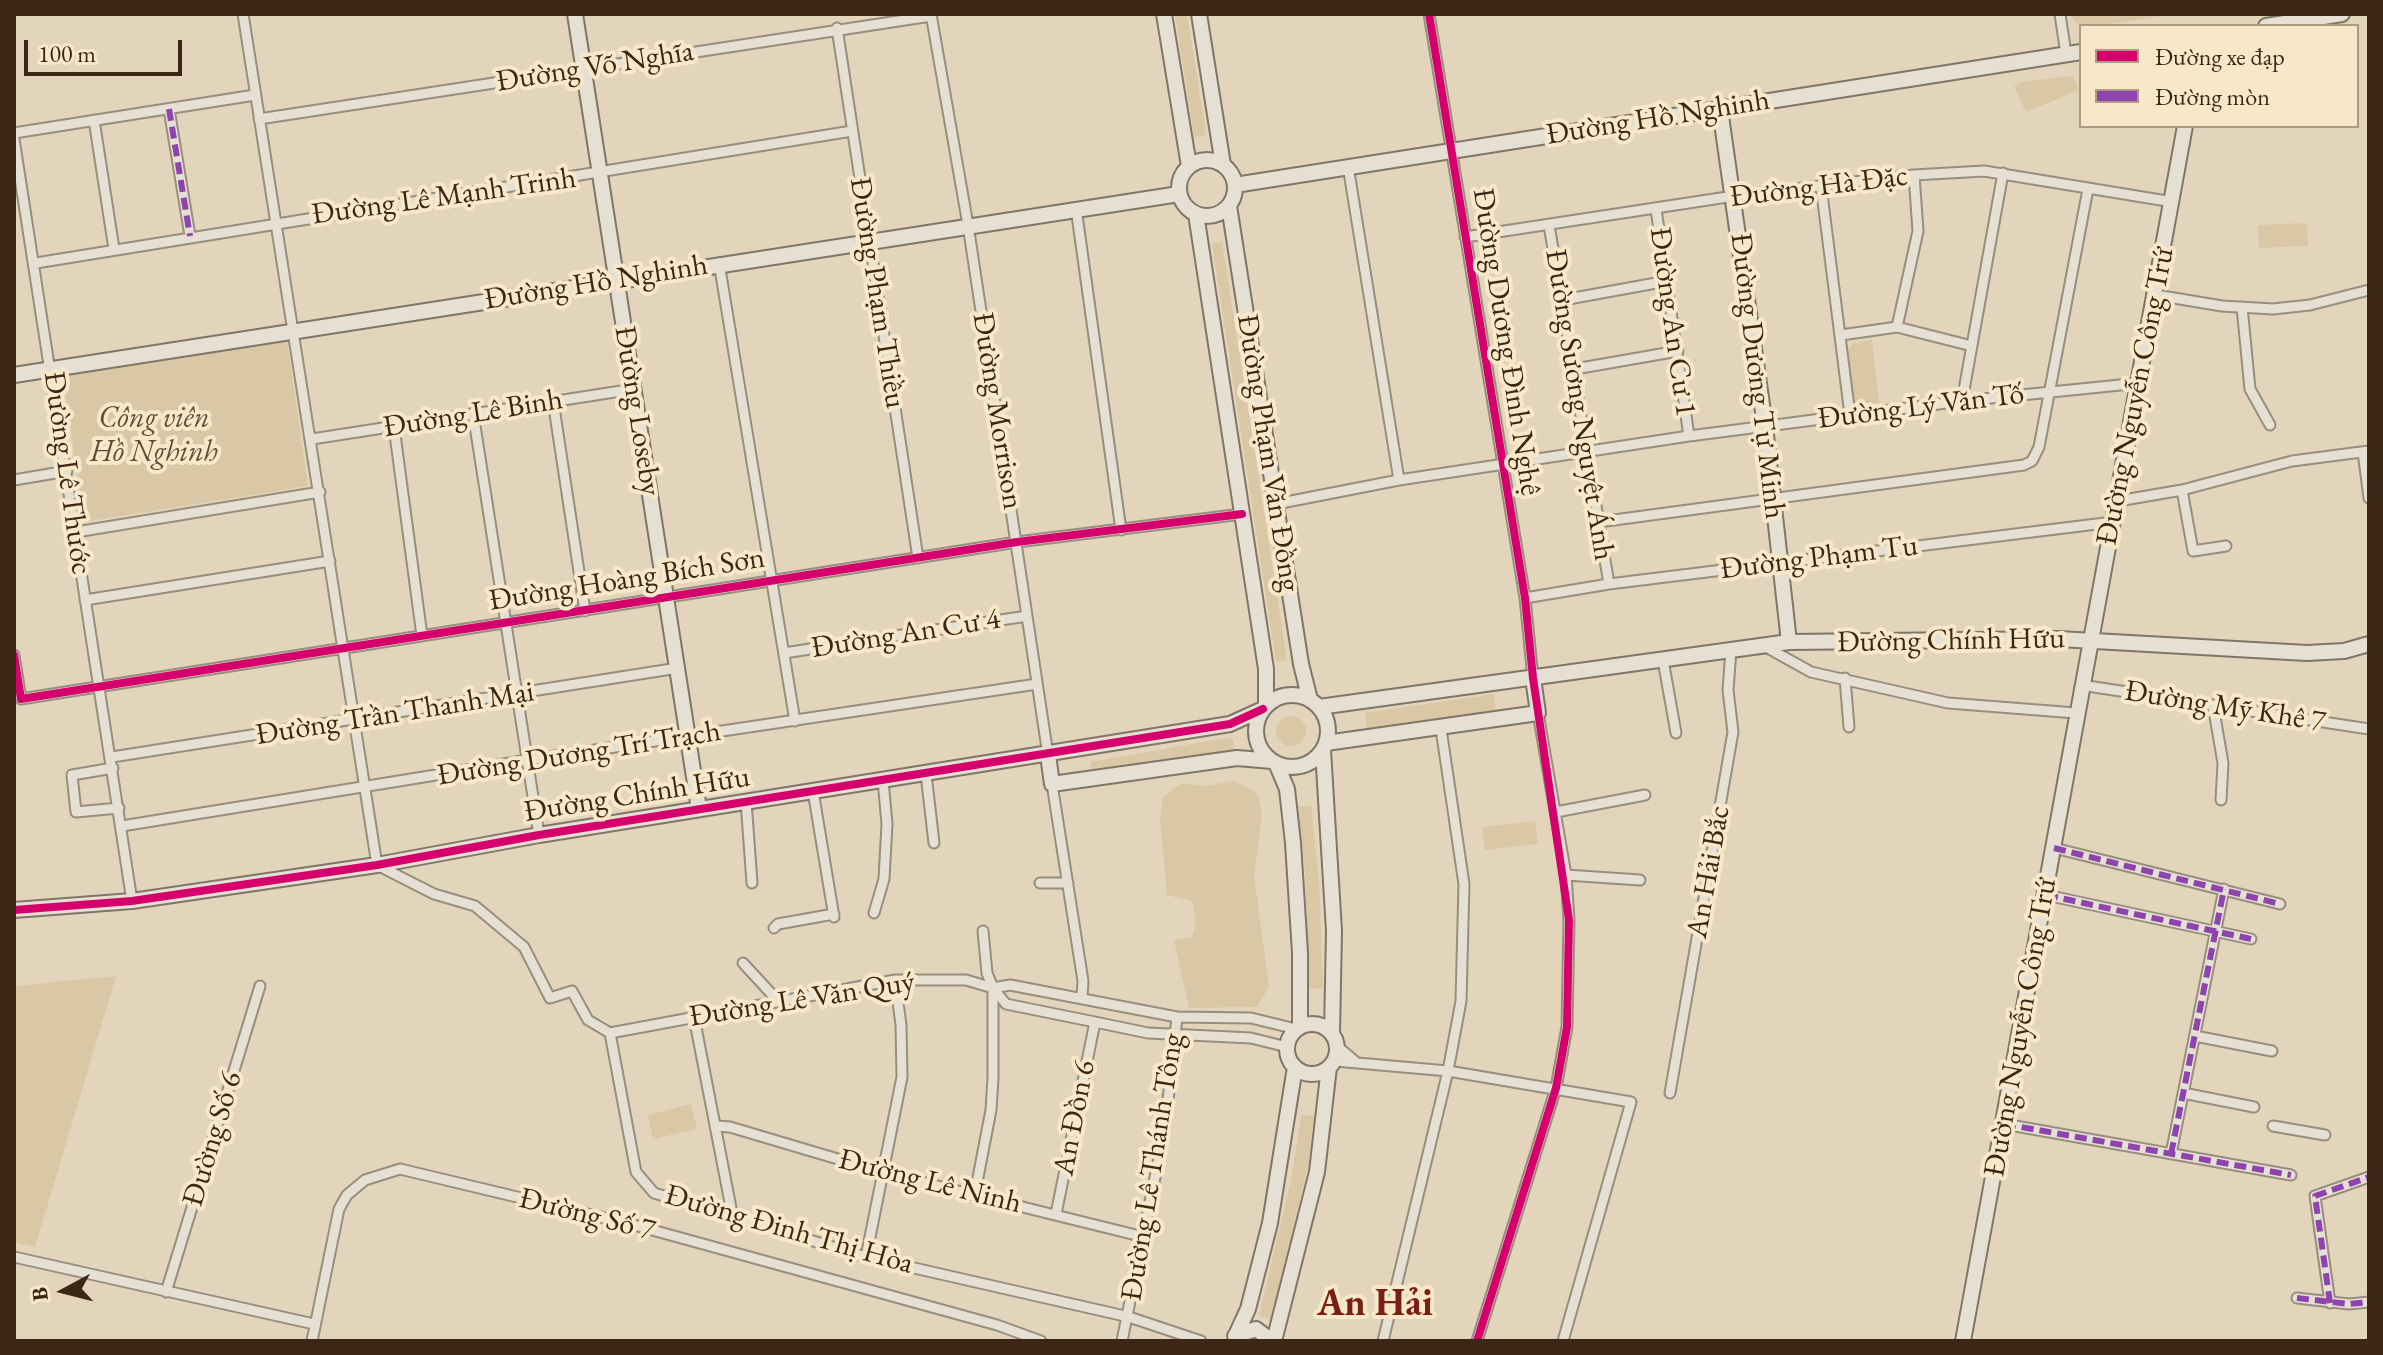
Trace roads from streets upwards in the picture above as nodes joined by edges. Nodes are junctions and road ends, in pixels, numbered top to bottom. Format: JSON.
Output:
{"nodes":[{"id":1,"x":243,"y":14,"type":"edge"},
{"id":2,"x":575,"y":14,"type":"edge"},
{"id":3,"x":1164,"y":14,"type":"edge"},
{"id":4,"x":1199,"y":14,"type":"edge"},
{"id":5,"x":1429,"y":14,"type":"edge"},
{"id":6,"x":2060,"y":14,"type":"edge"},
{"id":7,"x":2342,"y":14,"type":"edge"},
{"id":8,"x":931,"y":15,"type":"edge"},
{"id":9,"x":2279,"y":24,"type":"edge"},
{"id":10,"x":837,"y":28,"type":"junction"},
{"id":11,"x":2074,"y":53,"type":"edge"},
{"id":12,"x":585,"y":69,"type":"junction"},
{"id":13,"x":255,"y":95,"type":"junction"},
{"id":14,"x":169,"y":109,"type":"junction"},
{"id":15,"x":1720,"y":109,"type":"junction"},
{"id":16,"x":259,"y":119,"type":"junction"},
{"id":17,"x":94,"y":120,"type":"junction"},
{"id":18,"x":2185,"y":128,"type":"edge"},
{"id":19,"x":852,"y":131,"type":"junction"},
{"id":20,"x":14,"y":136,"type":"edge"},
{"id":21,"x":1450,"y":150,"type":"junction"},
{"id":22,"x":1223,"y":165,"type":"junction"},
{"id":23,"x":1189,"y":166,"type":"junction"},
{"id":24,"x":1348,"y":166,"type":"junction"},
{"id":25,"x":2003,"y":173,"type":"junction"},
{"id":26,"x":600,"y":174,"type":"junction"},
{"id":27,"x":1914,"y":175,"type":"junction"},
{"id":28,"x":1235,"y":185,"type":"junction"},
{"id":29,"x":1821,"y":186,"type":"junction"},
{"id":30,"x":2088,"y":189,"type":"junction"},
{"id":31,"x":1179,"y":194,"type":"junction"},
{"id":32,"x":1734,"y":196,"type":"junction"},
{"id":33,"x":2173,"y":202,"type":"junction"},
{"id":34,"x":1229,"y":206,"type":"junction"},
{"id":35,"x":1076,"y":208,"type":"junction"},
{"id":36,"x":1656,"y":209,"type":"junction"},
{"id":37,"x":1196,"y":214,"type":"junction"},
{"id":38,"x":277,"y":222,"type":"junction"},
{"id":39,"x":968,"y":225,"type":"junction"},
{"id":40,"x":1549,"y":225,"type":"junction"},
{"id":41,"x":190,"y":236,"type":"junction"},
{"id":42,"x":1465,"y":237,"type":"junction"},
{"id":43,"x":869,"y":240,"type":"junction"},
{"id":44,"x":114,"y":249,"type":"junction"},
{"id":45,"x":36,"y":263,"type":"junction"},
{"id":46,"x":719,"y":263,"type":"junction"},
{"id":47,"x":616,"y":279,"type":"junction"},
{"id":48,"x":1667,"y":281,"type":"junction"},
{"id":49,"x":2369,"y":290,"type":"edge"},
{"id":50,"x":2156,"y":295,"type":"junction"},
{"id":51,"x":1563,"y":300,"type":"junction"},
{"id":52,"x":2242,"y":307,"type":"junction"},
{"id":53,"x":1897,"y":327,"type":"junction"},
{"id":54,"x":294,"y":331,"type":"junction"},
{"id":55,"x":1841,"y":335,"type":"junction"},
{"id":56,"x":1972,"y":346,"type":"junction"},
{"id":57,"x":1678,"y":351,"type":"junction"},
{"id":58,"x":52,"y":368,"type":"junction"},
{"id":59,"x":1575,"y":369,"type":"junction"},
{"id":60,"x":14,"y":375,"type":"edge"},
{"id":61,"x":2140,"y":383,"type":"junction"},
{"id":62,"x":634,"y":389,"type":"junction"},
{"id":63,"x":2048,"y":392,"type":"junction"},
{"id":64,"x":553,"y":401,"type":"junction"},
{"id":65,"x":1962,"y":401,"type":"junction"},
{"id":66,"x":473,"y":413,"type":"junction"},
{"id":67,"x":1850,"y":415,"type":"junction"},
{"id":68,"x":2270,"y":425,"type":"dead end"},
{"id":69,"x":1765,"y":426,"type":"junction"},
{"id":70,"x":394,"y":427,"type":"junction"},
{"id":71,"x":1689,"y":436,"type":"junction"},
{"id":72,"x":312,"y":439,"type":"junction"},
{"id":73,"x":2366,"y":451,"type":"edge"},
{"id":74,"x":1588,"y":453,"type":"junction"},
{"id":75,"x":1501,"y":466,"type":"junction"},
{"id":76,"x":67,"y":471,"type":"junction"},
{"id":77,"x":14,"y":480,"type":"edge"},
{"id":78,"x":1399,"y":480,"type":"junction"},
{"id":79,"x":2182,"y":490,"type":"junction"},
{"id":80,"x":320,"y":492,"type":"junction"},
{"id":81,"x":1772,"y":497,"type":"junction"},
{"id":82,"x":2369,"y":498,"type":"edge"},
{"id":83,"x":2118,"y":501,"type":"junction"},
{"id":84,"x":1276,"y":504,"type":"junction"},
{"id":85,"x":1242,"y":514,"type":"junction"},
{"id":86,"x":1599,"y":522,"type":"junction"},
{"id":87,"x":2113,"y":522,"type":"junction"},
{"id":88,"x":1121,"y":530,"type":"junction"},
{"id":89,"x":76,"y":532,"type":"junction"},
{"id":90,"x":1017,"y":542,"type":"junction"},
{"id":91,"x":2226,"y":546,"type":"dead end"},
{"id":92,"x":918,"y":558,"type":"junction"},
{"id":93,"x":330,"y":561,"type":"junction"},
{"id":94,"x":1780,"y":563,"type":"junction"},
{"id":95,"x":774,"y":582,"type":"junction"},
{"id":96,"x":1609,"y":584,"type":"junction"},
{"id":97,"x":666,"y":598,"type":"junction"},
{"id":98,"x":1525,"y":598,"type":"junction"},
{"id":99,"x":85,"y":600,"type":"junction"},
{"id":100,"x":585,"y":611,"type":"junction"},
{"id":101,"x":1027,"y":616,"type":"junction"},
{"id":102,"x":507,"y":623,"type":"junction"},
{"id":103,"x":422,"y":636,"type":"junction"},
{"id":104,"x":2089,"y":640,"type":"junction"},
{"id":105,"x":1789,"y":642,"type":"junction"},
{"id":106,"x":2369,"y":644,"type":"edge"},
{"id":107,"x":1764,"y":646,"type":"junction"},
{"id":108,"x":343,"y":648,"type":"junction"},
{"id":109,"x":1731,"y":650,"type":"junction"},
{"id":110,"x":784,"y":653,"type":"junction"},
{"id":111,"x":14,"y":655,"type":"edge"},
{"id":112,"x":1663,"y":660,"type":"junction"},
{"id":113,"x":678,"y":668,"type":"junction"},
{"id":114,"x":1533,"y":678,"type":"junction"},
{"id":115,"x":1845,"y":678,"type":"junction"},
{"id":116,"x":1037,"y":684,"type":"junction"},
{"id":117,"x":99,"y":685,"type":"junction"},
{"id":118,"x":2081,"y":685,"type":"junction"},
{"id":119,"x":519,"y":696,"type":"junction"},
{"id":120,"x":1315,"y":703,"type":"junction"},
{"id":121,"x":2213,"y":705,"type":"junction"},
{"id":122,"x":1265,"y":707,"type":"junction"},
{"id":123,"x":1538,"y":713,"type":"junction"},
{"id":124,"x":2076,"y":713,"type":"junction"},
{"id":125,"x":354,"y":721,"type":"junction"},
{"id":126,"x":795,"y":721,"type":"junction"},
{"id":127,"x":1849,"y":727,"type":"dead end"},
{"id":128,"x":1441,"y":729,"type":"junction"},
{"id":129,"x":2369,"y":729,"type":"edge"},
{"id":130,"x":1676,"y":733,"type":"dead end"},
{"id":131,"x":688,"y":738,"type":"junction"},
{"id":132,"x":1325,"y":747,"type":"junction"},
{"id":133,"x":1048,"y":755,"type":"junction"},
{"id":134,"x":528,"y":760,"type":"junction"},
{"id":135,"x":1274,"y":762,"type":"junction"},
{"id":136,"x":113,"y":763,"type":"junction"},
{"id":137,"x":926,"y":774,"type":"junction"},
{"id":138,"x":883,"y":780,"type":"junction"},
{"id":139,"x":1052,"y":784,"type":"junction"},
{"id":140,"x":363,"y":787,"type":"junction"},
{"id":141,"x":813,"y":791,"type":"junction"},
{"id":142,"x":1645,"y":795,"type":"dead end"},
{"id":143,"x":2221,"y":800,"type":"dead end"},
{"id":144,"x":746,"y":801,"type":"junction"},
{"id":145,"x":119,"y":808,"type":"junction"},
{"id":146,"x":699,"y":809,"type":"junction"},
{"id":147,"x":1556,"y":812,"type":"junction"},
{"id":148,"x":122,"y":826,"type":"junction"},
{"id":149,"x":539,"y":835,"type":"junction"},
{"id":150,"x":934,"y":843,"type":"dead end"},
{"id":151,"x":2054,"y":848,"type":"junction"},
{"id":152,"x":377,"y":865,"type":"junction"},
{"id":153,"x":1566,"y":875,"type":"junction"},
{"id":154,"x":1640,"y":880,"type":"dead end"},
{"id":155,"x":752,"y":883,"type":"dead end"},
{"id":156,"x":1040,"y":883,"type":"dead end"},
{"id":157,"x":1068,"y":883,"type":"junction"},
{"id":158,"x":2224,"y":889,"type":"junction"},
{"id":159,"x":2046,"y":895,"type":"junction"},
{"id":160,"x":132,"y":901,"type":"junction"},
{"id":161,"x":2280,"y":904,"type":"dead end"},
{"id":162,"x":14,"y":910,"type":"edge"},
{"id":163,"x":874,"y":913,"type":"dead end"},
{"id":164,"x":774,"y":928,"type":"dead end"},
{"id":165,"x":983,"y":931,"type":"dead end"},
{"id":166,"x":2216,"y":932,"type":"junction"},
{"id":167,"x":2251,"y":939,"type":"dead end"},
{"id":168,"x":743,"y":963,"type":"dead end"},
{"id":169,"x":895,"y":980,"type":"junction"},
{"id":170,"x":260,"y":986,"type":"dead end"},
{"id":171,"x":993,"y":988,"type":"junction"},
{"id":172,"x":1082,"y":998,"type":"junction"},
{"id":173,"x":778,"y":1001,"type":"junction"},
{"id":174,"x":694,"y":1017,"type":"junction"},
{"id":175,"x":1177,"y":1017,"type":"junction"},
{"id":176,"x":1095,"y":1022,"type":"junction"},
{"id":177,"x":1298,"y":1028,"type":"junction"},
{"id":178,"x":610,"y":1033,"type":"junction"},
{"id":179,"x":1177,"y":1035,"type":"junction"},
{"id":180,"x":2195,"y":1036,"type":"junction"},
{"id":181,"x":1287,"y":1047,"type":"junction"},
{"id":182,"x":2272,"y":1051,"type":"dead end"},
{"id":183,"x":1333,"y":1052,"type":"junction"},
{"id":184,"x":1295,"y":1067,"type":"junction"},
{"id":185,"x":1448,"y":1071,"type":"junction"},
{"id":186,"x":1556,"y":1088,"type":"junction"},
{"id":187,"x":1670,"y":1093,"type":"dead end"},
{"id":188,"x":2183,"y":1093,"type":"junction"},
{"id":189,"x":2254,"y":1107,"type":"dead end"},
{"id":190,"x":2004,"y":1124,"type":"junction"},
{"id":191,"x":717,"y":1126,"type":"junction"},
{"id":192,"x":2273,"y":1126,"type":"dead end"},
{"id":193,"x":2325,"y":1135,"type":"dead end"},
{"id":194,"x":2171,"y":1154,"type":"junction"},
{"id":195,"x":885,"y":1173,"type":"junction"},
{"id":196,"x":2291,"y":1175,"type":"dead end"},
{"id":197,"x":2369,"y":1177,"type":"edge"},
{"id":198,"x":975,"y":1193,"type":"junction"},
{"id":199,"x":1056,"y":1214,"type":"junction"},
{"id":200,"x":733,"y":1218,"type":"junction"},
{"id":201,"x":1144,"y":1237,"type":"junction"},
{"id":202,"x":14,"y":1257,"type":"edge"},
{"id":203,"x":866,"y":1257,"type":"junction"},
{"id":204,"x":166,"y":1292,"type":"junction"},
{"id":205,"x":2297,"y":1298,"type":"dead end"},
{"id":206,"x":2369,"y":1302,"type":"edge"},
{"id":207,"x":2330,"y":1303,"type":"junction"},
{"id":208,"x":1129,"y":1317,"type":"junction"},
{"id":209,"x":314,"y":1324,"type":"junction"},
{"id":210,"x":1234,"y":1338,"type":"edge"},
{"id":211,"x":312,"y":1341,"type":"edge"},
{"id":212,"x":1041,"y":1341,"type":"edge"},
{"id":213,"x":1122,"y":1341,"type":"edge"},
{"id":214,"x":1201,"y":1341,"type":"edge"},
{"id":215,"x":1273,"y":1341,"type":"edge"},
{"id":216,"x":1383,"y":1341,"type":"edge"},
{"id":217,"x":1477,"y":1341,"type":"edge"},
{"id":218,"x":1563,"y":1341,"type":"edge"},
{"id":219,"x":1963,"y":1341,"type":"edge"}],
"edges":[{"from":1,"to":13,"type":"street"},
{"from":2,"to":12,"type":"street","name":"Đường Loseby"},
{"from":3,"to":23,"type":"street"},
{"from":4,"to":22,"type":"street"},
{"from":5,"to":21,"type":"street","name":"Đường Dương Đình Nghệ"},
{"from":6,"to":11,"type":"street"},
{"from":7,"to":9,"type":"street"},
{"from":8,"to":10,"type":"street","name":"Đường Võ Nghĩa"},
{"from":8,"to":39,"type":"street","name":"Đường Morrison"},
{"from":10,"to":12,"type":"street","name":"Đường Võ Nghĩa"},
{"from":10,"to":19,"type":"street","name":"Đường Phạm Thiều"},
{"from":11,"to":15,"type":"street","name":"Đường Hồ Nghinh"},
{"from":12,"to":16,"type":"street","name":"Đường Võ Nghĩa"},
{"from":12,"to":26,"type":"street","name":"Đường Loseby"},
{"from":13,"to":14,"type":"street"},
{"from":13,"to":16,"type":"street"},
{"from":14,"to":17,"type":"street"},
{"from":14,"to":41,"type":"street"},
{"from":15,"to":21,"type":"street","name":"Đường Hồ Nghinh"},
{"from":15,"to":32,"type":"street","name":"Đường Dương Tự Minh"},
{"from":16,"to":38,"type":"street"},
{"from":17,"to":20,"type":"street"},
{"from":17,"to":44,"type":"street"},
{"from":18,"to":33,"type":"street","name":"Đường Nguyễn Công Trứ"},
{"from":19,"to":26,"type":"street","name":"Đường Lê Mạnh Trinh"},
{"from":19,"to":43,"type":"street","name":"Đường Phạm Thiều"},
{"from":20,"to":45,"type":"street","name":"Đường Lê Thước"},
{"from":21,"to":24,"type":"street","name":"Đường Hồ Nghinh"},
{"from":21,"to":42,"type":"street","name":"Đường Dương Đình Nghệ"},
{"from":22,"to":23,"type":"street"},
{"from":22,"to":28,"type":"street"},
{"from":23,"to":31,"type":"street"},
{"from":24,"to":28,"type":"street","name":"Đường Hồ Nghinh"},
{"from":24,"to":78,"type":"street"},
{"from":25,"to":27,"type":"street","name":"Đường Hà Đặc"},
{"from":25,"to":30,"type":"street","name":"Đường Hà Đặc"},
{"from":25,"to":56,"type":"street"},
{"from":26,"to":38,"type":"street","name":"Đường Lê Mạnh Trinh"},
{"from":26,"to":47,"type":"street","name":"Đường Loseby"},
{"from":27,"to":29,"type":"street","name":"Đường Hà Đặc"},
{"from":27,"to":53,"type":"street"},
{"from":28,"to":34,"type":"street"},
{"from":29,"to":32,"type":"street","name":"Đường Hà Đặc"},
{"from":29,"to":55,"type":"street"},
{"from":30,"to":33,"type":"street","name":"Đường Hà Đặc"},
{"from":30,"to":63,"type":"street"},
{"from":31,"to":35,"type":"street","name":"Đường Hồ Nghinh"},
{"from":31,"to":37,"type":"street"},
{"from":32,"to":36,"type":"street","name":"Đường Hà Đặc"},
{"from":32,"to":69,"type":"street","name":"Đường Dương Tự Minh"},
{"from":33,"to":50,"type":"street","name":"Đường Nguyễn Công Trứ"},
{"from":34,"to":37,"type":"street"},
{"from":34,"to":84,"type":"street","name":"Đường Phạm Văn Đồng"},
{"from":35,"to":39,"type":"street","name":"Đường Hồ Nghinh"},
{"from":35,"to":88,"type":"street"},
{"from":36,"to":40,"type":"street","name":"Đường Hà Đặc"},
{"from":36,"to":48,"type":"street","name":"Đường An Cư 1"},
{"from":37,"to":85,"type":"street","name":"Đường Phạm Văn Đồng"},
{"from":38,"to":41,"type":"street","name":"Đường Lê Mạnh Trinh"},
{"from":38,"to":54,"type":"street"},
{"from":39,"to":43,"type":"street","name":"Đường Hồ Nghinh"},
{"from":39,"to":90,"type":"street","name":"Đường Morrison"},
{"from":40,"to":42,"type":"street","name":"Đường Hà Đặc"},
{"from":40,"to":51,"type":"street","name":"Đường Sương Nguyệt Ánh"},
{"from":41,"to":44,"type":"street","name":"Đường Lê Mạnh Trinh"},
{"from":42,"to":75,"type":"street","name":"Đường Dương Đình Nghệ"},
{"from":43,"to":46,"type":"street","name":"Đường Hồ Nghinh"},
{"from":43,"to":92,"type":"street","name":"Đường Phạm Thiều"},
{"from":44,"to":45,"type":"street","name":"Đường Lê Mạnh Trinh"},
{"from":45,"to":58,"type":"street","name":"Đường Lê Thước"},
{"from":46,"to":47,"type":"street","name":"Đường Hồ Nghinh"},
{"from":46,"to":95,"type":"street"},
{"from":47,"to":54,"type":"street","name":"Đường Hồ Nghinh"},
{"from":47,"to":62,"type":"street","name":"Đường Loseby"},
{"from":48,"to":51,"type":"street"},
{"from":48,"to":57,"type":"street","name":"Đường An Cư 1"},
{"from":49,"to":52,"type":"street"},
{"from":50,"to":52,"type":"street"},
{"from":50,"to":61,"type":"street","name":"Đường Nguyễn Công Trứ"},
{"from":51,"to":59,"type":"street","name":"Đường Sương Nguyệt Ánh"},
{"from":52,"to":68,"type":"street"},
{"from":53,"to":55,"type":"street"},
{"from":53,"to":56,"type":"street"},
{"from":54,"to":58,"type":"street","name":"Đường Hồ Nghinh"},
{"from":54,"to":72,"type":"street"},
{"from":55,"to":67,"type":"street"},
{"from":56,"to":65,"type":"street"},
{"from":57,"to":59,"type":"street"},
{"from":57,"to":71,"type":"street","name":"Đường An Cư 1"},
{"from":58,"to":60,"type":"street","name":"Đường Hồ Nghinh"},
{"from":58,"to":76,"type":"street","name":"Đường Lê Thước"},
{"from":59,"to":74,"type":"street","name":"Đường Sương Nguyệt Ánh"},
{"from":61,"to":63,"type":"street","name":"Đường Lý Văn Tố"},
{"from":61,"to":83,"type":"street","name":"Đường Nguyễn Công Trứ"},
{"from":62,"to":64,"type":"street","name":"Đường Lê Binh"},
{"from":62,"to":97,"type":"street","name":"Đường Loseby"},
{"from":63,"to":65,"type":"street","name":"Đường Lý Văn Tố"},
{"from":63,"to":81,"type":"street"},
{"from":64,"to":66,"type":"street","name":"Đường Lê Binh"},
{"from":64,"to":100,"type":"street"},
{"from":65,"to":67,"type":"street","name":"Đường Lý Văn Tố"},
{"from":66,"to":70,"type":"street","name":"Đường Lê Binh"},
{"from":66,"to":102,"type":"street"},
{"from":67,"to":69,"type":"street","name":"Đường Lý Văn Tố"},
{"from":69,"to":71,"type":"street","name":"Đường Lý Văn Tố"},
{"from":69,"to":81,"type":"street","name":"Đường Dương Tự Minh"},
{"from":70,"to":72,"type":"street","name":"Đường Lê Binh"},
{"from":70,"to":103,"type":"street"},
{"from":71,"to":74,"type":"street","name":"Đường Lý Văn Tố"},
{"from":72,"to":80,"type":"street"},
{"from":73,"to":79,"type":"street"},
{"from":73,"to":82,"type":"street"},
{"from":74,"to":75,"type":"street","name":"Đường Lý Văn Tố"},
{"from":74,"to":86,"type":"street","name":"Đường Sương Nguyệt Ánh"},
{"from":75,"to":78,"type":"street","name":"Đường Lý Văn Tố"},
{"from":75,"to":98,"type":"street","name":"Đường Dương Đình Nghệ"},
{"from":76,"to":77,"type":"street"},
{"from":76,"to":89,"type":"street","name":"Đường Lê Thước"},
{"from":78,"to":84,"type":"street","name":"Đường Lý Văn Tố"},
{"from":79,"to":83,"type":"street"},
{"from":79,"to":91,"type":"street"},
{"from":80,"to":89,"type":"street"},
{"from":80,"to":93,"type":"street"},
{"from":81,"to":86,"type":"street"},
{"from":81,"to":94,"type":"street","name":"Đường Dương Tự Minh"},
{"from":83,"to":87,"type":"street","name":"Đường Nguyễn Công Trứ"},
{"from":84,"to":120,"type":"street","name":"Đường Phạm Văn Đồng"},
{"from":85,"to":88,"type":"street","name":"Đường Hoàng Bích Sơn"},
{"from":85,"to":122,"type":"street","name":"Đường Phạm Văn Đồng"},
{"from":86,"to":96,"type":"street","name":"Đường Sương Nguyệt Ánh"},
{"from":87,"to":94,"type":"street","name":"Đường Phạm Tu"},
{"from":87,"to":104,"type":"street","name":"Đường Nguyễn Công Trứ"},
{"from":88,"to":90,"type":"street","name":"Đường Hoàng Bích Sơn"},
{"from":89,"to":99,"type":"street","name":"Đường Lê Thước"},
{"from":90,"to":92,"type":"street","name":"Đường Hoàng Bích Sơn"},
{"from":90,"to":101,"type":"street","name":"Đường Morrison"},
{"from":92,"to":95,"type":"street","name":"Đường Hoàng Bích Sơn"},
{"from":93,"to":99,"type":"street"},
{"from":93,"to":108,"type":"street"},
{"from":94,"to":96,"type":"street","name":"Đường Phạm Tu"},
{"from":94,"to":105,"type":"street","name":"Đường Dương Tự Minh"},
{"from":95,"to":97,"type":"street","name":"Đường Hoàng Bích Sơn"},
{"from":95,"to":110,"type":"street"},
{"from":96,"to":98,"type":"street","name":"Đường Phạm Tu"},
{"from":97,"to":100,"type":"street","name":"Đường Hoàng Bích Sơn"},
{"from":97,"to":113,"type":"street","name":"Đường Loseby"},
{"from":98,"to":114,"type":"street","name":"Đường Dương Đình Nghệ"},
{"from":99,"to":117,"type":"street","name":"Đường Lê Thước"},
{"from":100,"to":102,"type":"street","name":"Đường Hoàng Bích Sơn"},
{"from":101,"to":110,"type":"street","name":"Đường An Cư 4"},
{"from":101,"to":116,"type":"street","name":"Đường Morrison"},
{"from":102,"to":103,"type":"street","name":"Đường Hoàng Bích Sơn"},
{"from":102,"to":119,"type":"street"},
{"from":103,"to":108,"type":"street","name":"Đường Hoàng Bích Sơn"},
{"from":104,"to":105,"type":"street","name":"Đường Chính Hữu"},
{"from":104,"to":106,"type":"street","name":"Đường Chính Hữu"},
{"from":104,"to":118,"type":"street","name":"Đường Nguyễn Công Trứ"},
{"from":105,"to":107,"type":"street","name":"Đường Chính Hữu"},
{"from":107,"to":109,"type":"street","name":"Đường Chính Hữu"},
{"from":107,"to":115,"type":"street"},
{"from":108,"to":117,"type":"street","name":"Đường Hoàng Bích Sơn"},
{"from":108,"to":125,"type":"street"},
{"from":109,"to":112,"type":"street","name":"Đường Chính Hữu"},
{"from":109,"to":187,"type":"street","name":"An Hải Bắc"},
{"from":110,"to":126,"type":"street"},
{"from":111,"to":117,"type":"street","name":"Đường Hoàng Bích Sơn"},
{"from":112,"to":114,"type":"street","name":"Đường Chính Hữu"},
{"from":112,"to":130,"type":"street"},
{"from":113,"to":119,"type":"street","name":"Đường Trần Thanh Mại"},
{"from":113,"to":131,"type":"street","name":"Đường Loseby"},
{"from":114,"to":120,"type":"street","name":"Đường Chính Hữu"},
{"from":114,"to":123,"type":"street"},
{"from":115,"to":124,"type":"street"},
{"from":115,"to":127,"type":"street"},
{"from":116,"to":126,"type":"street","name":"Đường Dương Trí Trạch"},
{"from":116,"to":133,"type":"street","name":"Đường Morrison"},
{"from":117,"to":136,"type":"street","name":"Đường Lê Thước"},
{"from":118,"to":121,"type":"street","name":"Đường Mỹ Khê 7"},
{"from":118,"to":124,"type":"street","name":"Đường Nguyễn Công Trứ"},
{"from":119,"to":125,"type":"street","name":"Đường Trần Thanh Mại"},
{"from":119,"to":134,"type":"street"},
{"from":120,"to":122,"type":"street"},
{"from":120,"to":132,"type":"street"},
{"from":121,"to":129,"type":"street","name":"Đường Mỹ Khê 7"},
{"from":121,"to":143,"type":"street"},
{"from":122,"to":133,"type":"street","name":"Đường Chính Hữu"},
{"from":122,"to":135,"type":"street"},
{"from":123,"to":128,"type":"street"},
{"from":123,"to":147,"type":"street"},
{"from":124,"to":151,"type":"street","name":"Đường Nguyễn Công Trứ"},
{"from":125,"to":136,"type":"street","name":"Đường Trần Thanh Mại"},
{"from":125,"to":140,"type":"street"},
{"from":126,"to":131,"type":"street","name":"Đường Dương Trí Trạch"},
{"from":128,"to":132,"type":"street"},
{"from":128,"to":185,"type":"street"},
{"from":131,"to":134,"type":"street","name":"Đường Dương Trí Trạch"},
{"from":131,"to":146,"type":"street","name":"Đường Loseby"},
{"from":132,"to":135,"type":"street"},
{"from":132,"to":183,"type":"street"},
{"from":133,"to":137,"type":"street","name":"Đường Chính Hữu"},
{"from":133,"to":139,"type":"street","name":"Đường Morrison"},
{"from":134,"to":140,"type":"street","name":"Đường Dương Trí Trạch"},
{"from":134,"to":149,"type":"street"},
{"from":135,"to":139,"type":"street"},
{"from":135,"to":177,"type":"street"},
{"from":136,"to":145,"type":"street","name":"Đường Lê Thước"},
{"from":136,"to":145,"type":"street","name":"Đường Trần Thanh Mại"},
{"from":137,"to":138,"type":"street","name":"Đường Chính Hữu"},
{"from":137,"to":150,"type":"street"},
{"from":138,"to":141,"type":"street","name":"Đường Chính Hữu"},
{"from":138,"to":163,"type":"street"},
{"from":139,"to":157,"type":"street","name":"Đường Morrison"},
{"from":140,"to":148,"type":"street","name":"Đường Dương Trí Trạch"},
{"from":140,"to":152,"type":"street"},
{"from":141,"to":144,"type":"street","name":"Đường Chính Hữu"},
{"from":141,"to":164,"type":"street"},
{"from":142,"to":147,"type":"street"},
{"from":144,"to":146,"type":"street","name":"Đường Chính Hữu"},
{"from":144,"to":155,"type":"street"},
{"from":145,"to":148,"type":"street","name":"Đường Lê Thước"},
{"from":146,"to":149,"type":"street","name":"Đường Chính Hữu"},
{"from":147,"to":153,"type":"street"},
{"from":148,"to":160,"type":"street","name":"Đường Lê Thước"},
{"from":149,"to":152,"type":"street","name":"Đường Chính Hữu"},
{"from":151,"to":158,"type":"street"},
{"from":151,"to":159,"type":"street","name":"Đường Nguyễn Công Trứ"},
{"from":152,"to":160,"type":"street","name":"Đường Chính Hữu"},
{"from":152,"to":178,"type":"street"},
{"from":153,"to":154,"type":"street"},
{"from":153,"to":186,"type":"street"},
{"from":156,"to":157,"type":"street"},
{"from":157,"to":172,"type":"street","name":"Đường Morrison"},
{"from":158,"to":161,"type":"street"},
{"from":158,"to":166,"type":"street"},
{"from":159,"to":166,"type":"street"},
{"from":159,"to":190,"type":"street","name":"Đường Nguyễn Công Trứ"},
{"from":160,"to":162,"type":"street","name":"Đường Chính Hữu"},
{"from":165,"to":171,"type":"street"},
{"from":166,"to":167,"type":"street"},
{"from":166,"to":180,"type":"street"},
{"from":168,"to":173,"type":"street"},
{"from":169,"to":171,"type":"street","name":"Đường Lê Văn Quý"},
{"from":169,"to":173,"type":"street","name":"Đường Lê Văn Quý"},
{"from":169,"to":195,"type":"street"},
{"from":170,"to":204,"type":"street","name":"Đường Số 6"},
{"from":171,"to":172,"type":"street","name":"Đường Lê Văn Quý"},
{"from":171,"to":176,"type":"street","name":"Đường Lê Văn Quý"},
{"from":171,"to":198,"type":"street"},
{"from":172,"to":175,"type":"street","name":"Đường Lê Văn Quý"},
{"from":173,"to":174,"type":"street","name":"Đường Lê Văn Quý"},
{"from":174,"to":178,"type":"street","name":"Đường Lê Văn Quý"},
{"from":174,"to":191,"type":"street"},
{"from":175,"to":177,"type":"street","name":"Đường Lê Văn Quý"},
{"from":175,"to":179,"type":"street","name":"Đường Lê Thánh Tông"},
{"from":176,"to":179,"type":"street","name":"Đường Lê Văn Quý"},
{"from":176,"to":199,"type":"street","name":"An Đồn 6"},
{"from":177,"to":181,"type":"street"},
{"from":177,"to":183,"type":"street"},
{"from":178,"to":200,"type":"street","name":"Đường Đinh Thị Hòa"},
{"from":179,"to":181,"type":"street","name":"Đường Lê Văn Quý"},
{"from":179,"to":201,"type":"street","name":"Đường Lê Thánh Tông"},
{"from":180,"to":182,"type":"street"},
{"from":180,"to":188,"type":"street"},
{"from":181,"to":184,"type":"street"},
{"from":183,"to":184,"type":"street"},
{"from":183,"to":185,"type":"street"},
{"from":183,"to":215,"type":"street"},
{"from":184,"to":210,"type":"street"},
{"from":185,"to":186,"type":"street"},
{"from":185,"to":216,"type":"street"},
{"from":186,"to":217,"type":"street"},
{"from":186,"to":218,"type":"street"},
{"from":188,"to":189,"type":"street"},
{"from":188,"to":194,"type":"street"},
{"from":190,"to":194,"type":"street"},
{"from":190,"to":219,"type":"street","name":"Đường Nguyễn Công Trứ"},
{"from":191,"to":195,"type":"street","name":"Đường Lê Ninh"},
{"from":191,"to":200,"type":"street"},
{"from":192,"to":193,"type":"street"},
{"from":194,"to":196,"type":"street"},
{"from":195,"to":198,"type":"street","name":"Đường Lê Ninh"},
{"from":195,"to":203,"type":"street"},
{"from":197,"to":207,"type":"street"},
{"from":198,"to":199,"type":"street","name":"Đường Lê Ninh"},
{"from":199,"to":201,"type":"street","name":"Đường Lê Ninh"},
{"from":200,"to":203,"type":"street","name":"Đường Đinh Thị Hòa"},
{"from":201,"to":208,"type":"street","name":"Đường Lê Thánh Tông"},
{"from":202,"to":204,"type":"street"},
{"from":203,"to":208,"type":"street","name":"Đường Đinh Thị Hòa"},
{"from":204,"to":209,"type":"street"},
{"from":205,"to":207,"type":"street"},
{"from":206,"to":207,"type":"street"},
{"from":208,"to":213,"type":"street","name":"Đường Lê Thánh Tông"},
{"from":208,"to":214,"type":"street","name":"Đường Đinh Thị Hòa"},
{"from":209,"to":211,"type":"street","name":"Đường Số 7"},
{"from":209,"to":212,"type":"street","name":"Đường Số 7"},
{"from":210,"to":215,"type":"street"}]}
